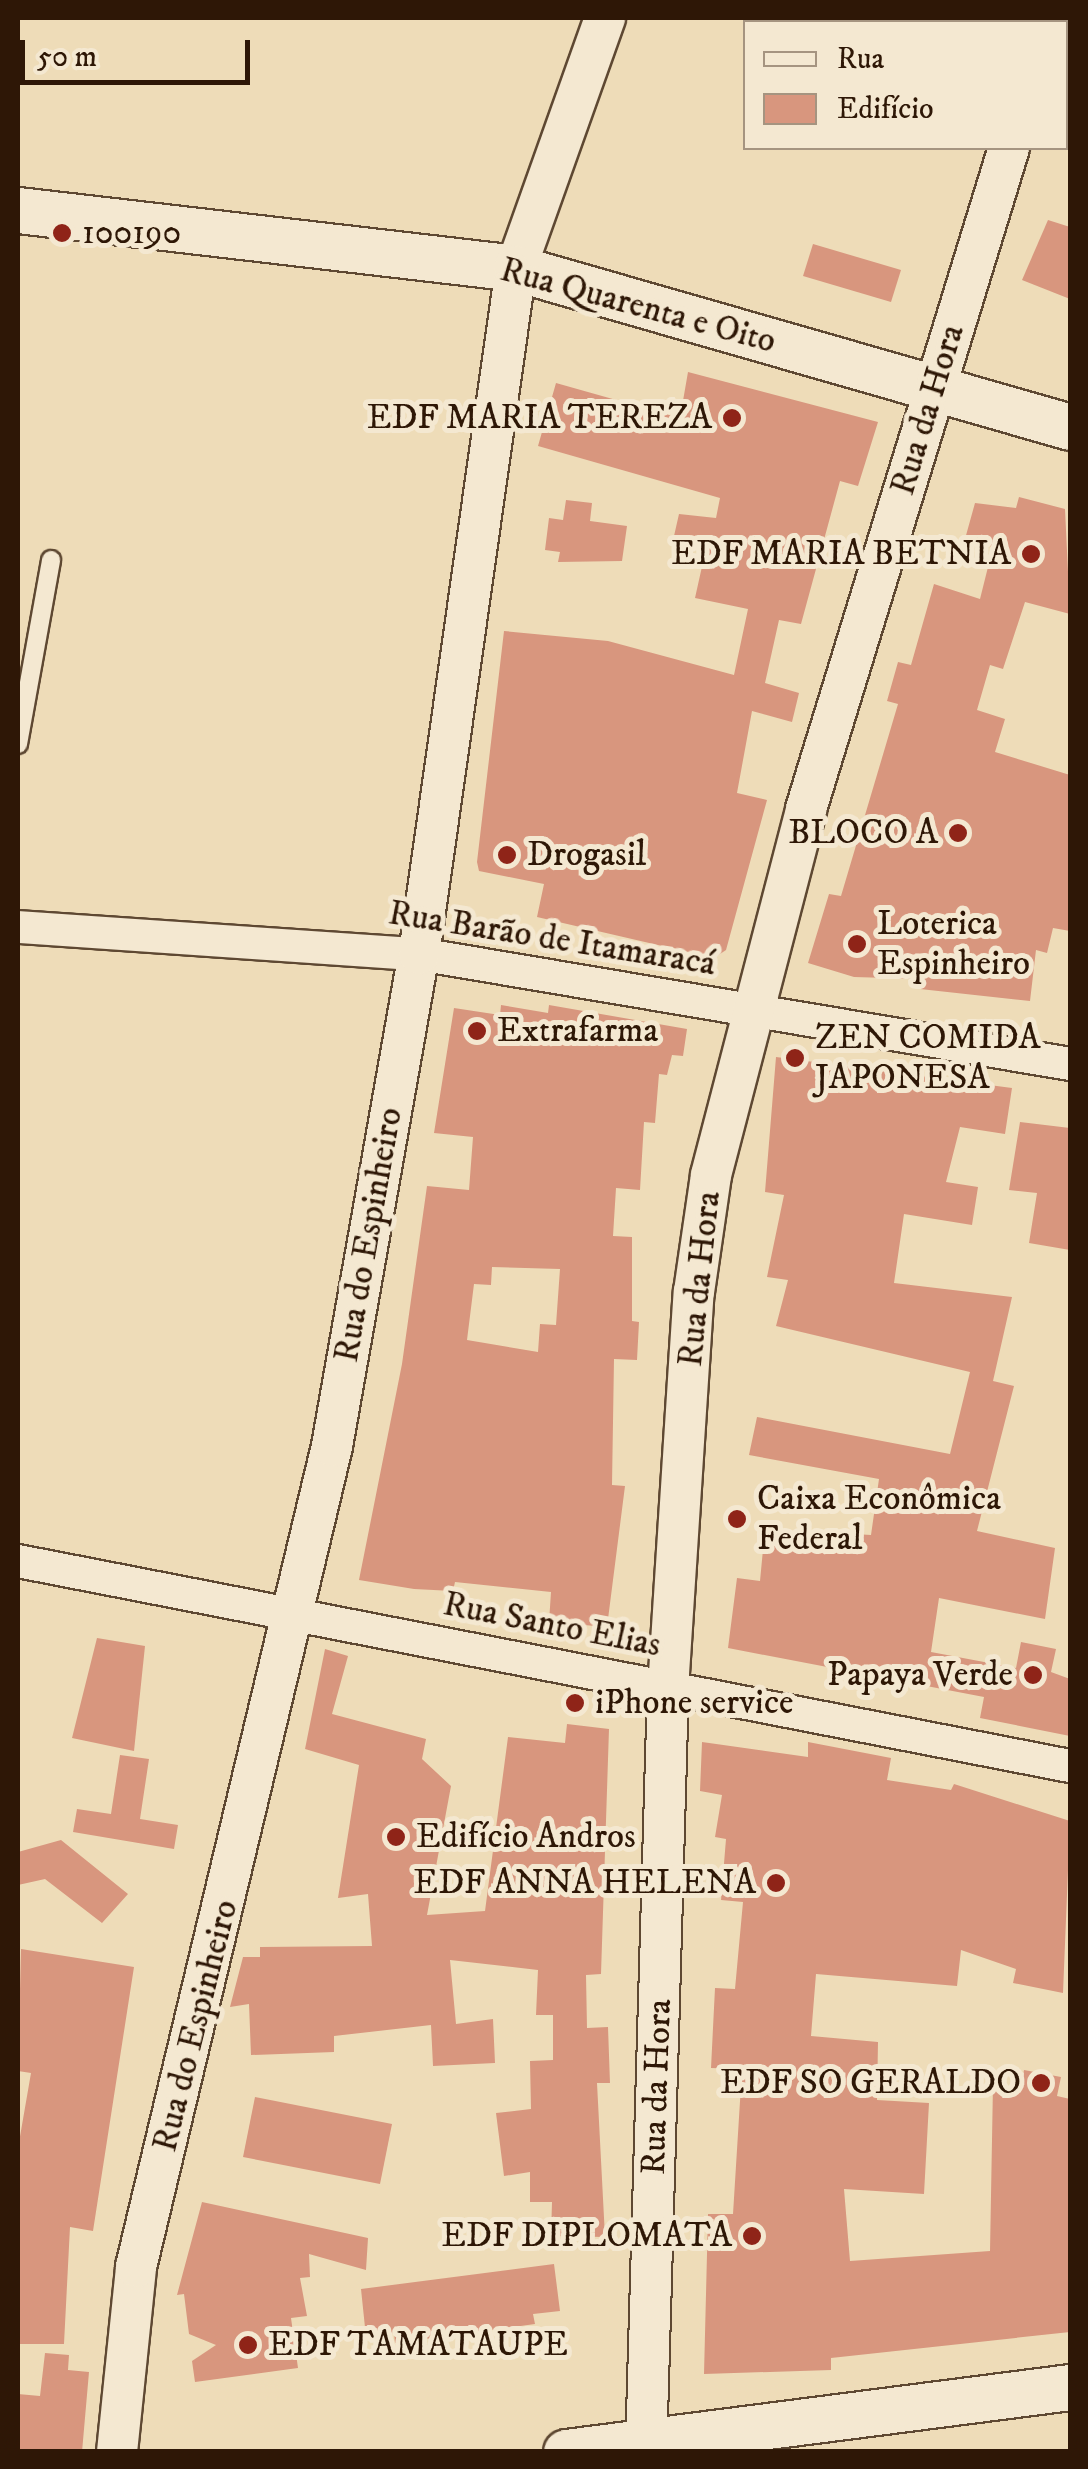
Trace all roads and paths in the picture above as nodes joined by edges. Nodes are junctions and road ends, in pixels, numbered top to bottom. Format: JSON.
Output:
{"nodes":[{"id":1,"x":605,"y":18,"type":"edge"},
{"id":2,"x":1009,"y":150,"type":"edge"},
{"id":3,"x":18,"y":210,"type":"edge"},
{"id":4,"x":516,"y":268,"type":"junction"},
{"id":5,"x":934,"y":390,"type":"junction"},
{"id":6,"x":1070,"y":427,"type":"edge"},
{"id":7,"x":51,"y":560,"type":"dead end"},
{"id":8,"x":18,"y":744,"type":"edge"},
{"id":9,"x":18,"y":927,"type":"edge"},
{"id":10,"x":419,"y":954,"type":"junction"},
{"id":11,"x":748,"y":1010,"type":"junction"},
{"id":12,"x":1070,"y":1064,"type":"edge"},
{"id":13,"x":18,"y":1562,"type":"edge"},
{"id":14,"x":297,"y":1615,"type":"junction"},
{"id":15,"x":668,"y":1689,"type":"junction"},
{"id":16,"x":1070,"y":1766,"type":"edge"},
{"id":17,"x":1070,"y":2387,"type":"edge"},
{"id":18,"x":646,"y":2445,"type":"edge"},
{"id":19,"x":117,"y":2452,"type":"edge"},
{"id":20,"x":566,"y":2452,"type":"edge"}],
"edges":[{"from":1,"to":4,"type":"street","name":"Rua do Espinheiro"},
{"from":2,"to":5,"type":"street","name":"Rua da Hora"},
{"from":3,"to":4,"type":"main road","name":"Rua Quarenta e Oito"},
{"from":4,"to":5,"type":"main road","name":"Rua Quarenta e Oito"},
{"from":4,"to":10,"type":"street","name":"Rua do Espinheiro"},
{"from":5,"to":6,"type":"main road","name":"Rua Quarenta e Oito"},
{"from":5,"to":11,"type":"street","name":"Rua da Hora"},
{"from":7,"to":8,"type":"lane"},
{"from":9,"to":10,"type":"street","name":"Rua Barão de Itamaracá"},
{"from":10,"to":11,"type":"street","name":"Rua Barão de Itamaracá"},
{"from":10,"to":14,"type":"street","name":"Rua do Espinheiro"},
{"from":11,"to":12,"type":"street","name":"Rua Barão de Itamaracá"},
{"from":11,"to":15,"type":"street","name":"Rua da Hora"},
{"from":13,"to":14,"type":"street","name":"Rua Santo Elias"},
{"from":14,"to":15,"type":"street","name":"Rua Santo Elias"},
{"from":14,"to":19,"type":"street","name":"Rua do Espinheiro"},
{"from":15,"to":16,"type":"street","name":"Rua Santo Elias"},
{"from":15,"to":18,"type":"street","name":"Rua da Hora"},
{"from":17,"to":18,"type":"main road"},
{"from":18,"to":20,"type":"main road"}]}
